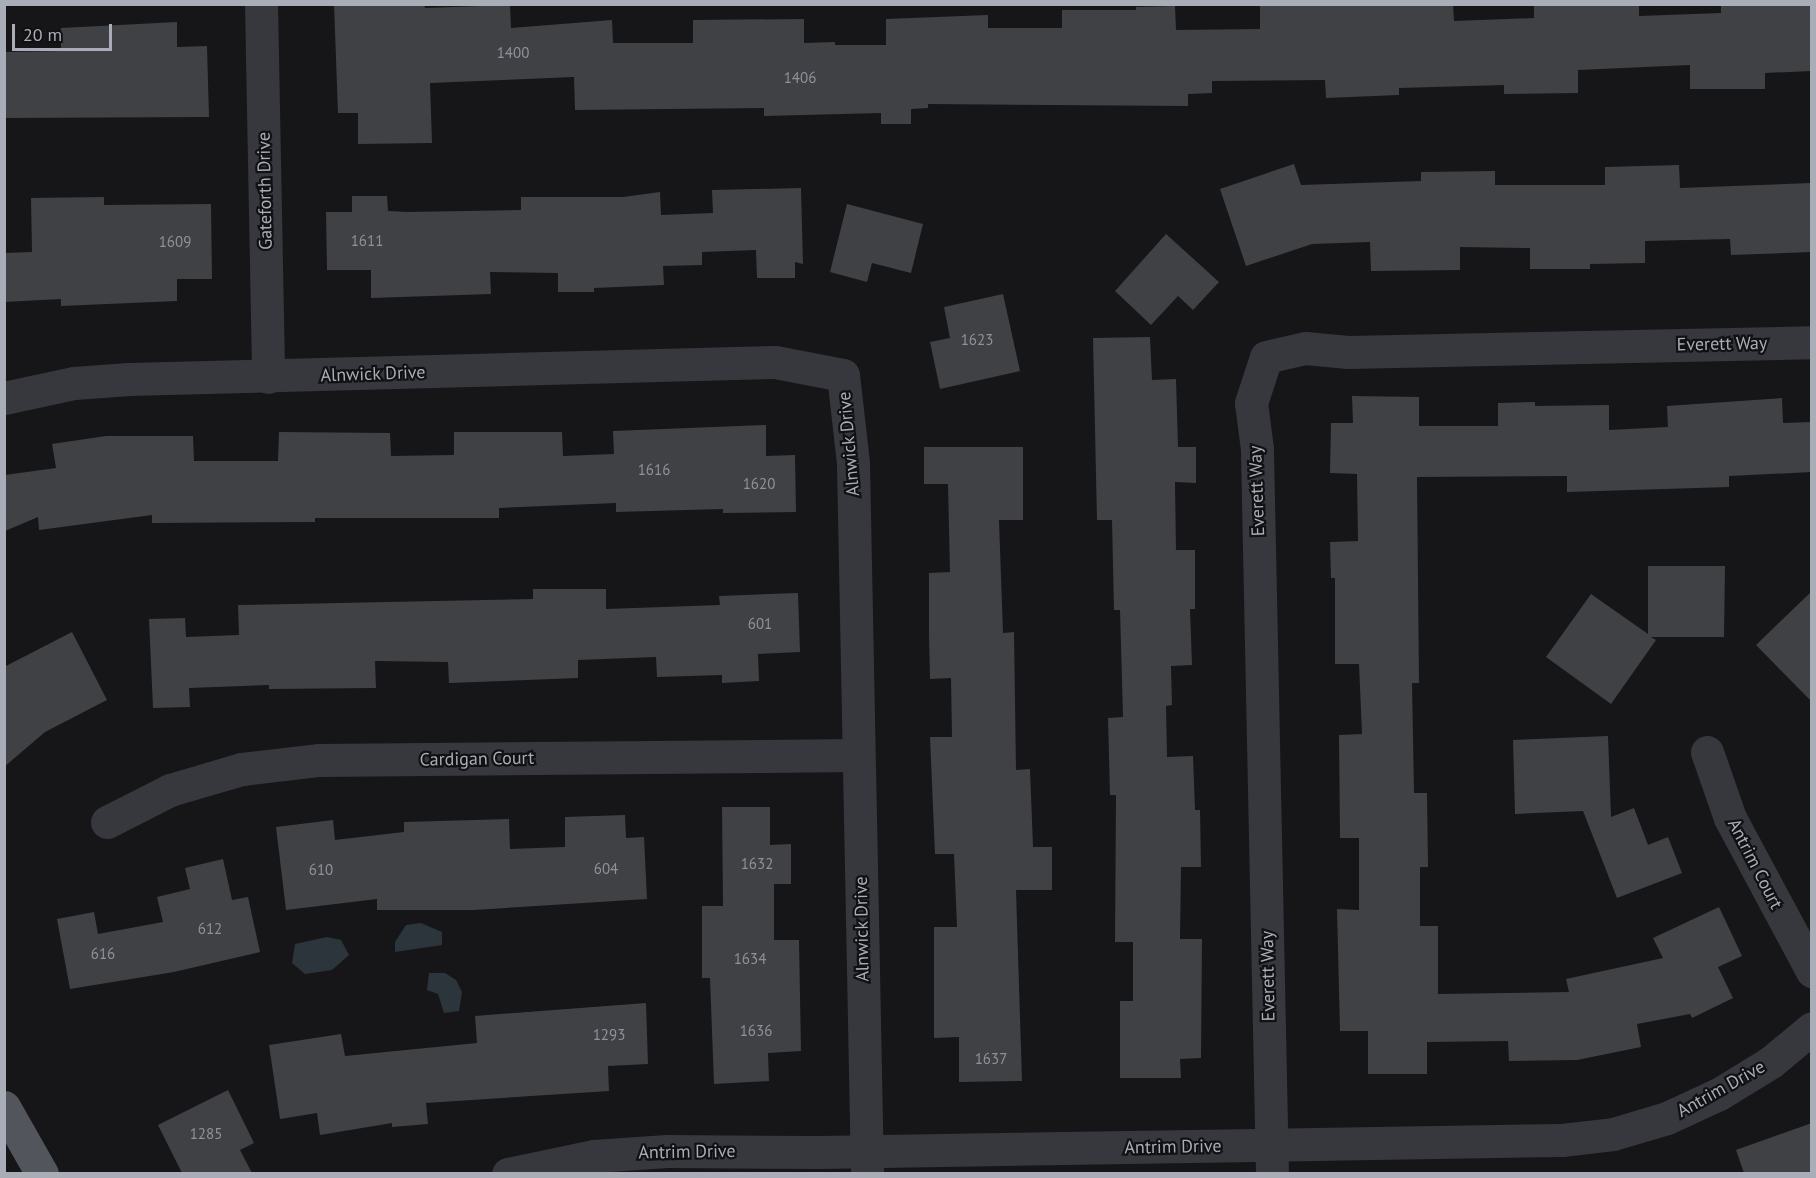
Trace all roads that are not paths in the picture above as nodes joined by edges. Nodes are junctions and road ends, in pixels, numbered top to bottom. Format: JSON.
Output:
{"nodes":[{"id":1,"x":261,"y":4,"type":"edge"},
{"id":2,"x":1812,"y":342,"type":"edge"},
{"id":3,"x":268,"y":377,"type":"junction"},
{"id":4,"x":4,"y":398,"type":"edge"},
{"id":5,"x":1707,"y":752,"type":"dead end"},
{"id":6,"x":858,"y":755,"type":"junction"},
{"id":7,"x":107,"y":822,"type":"dead end"},
{"id":8,"x":1812,"y":972,"type":"edge"},
{"id":9,"x":1812,"y":1028,"type":"edge"},
{"id":10,"x":4,"y":1107,"type":"edge"},
{"id":11,"x":1271,"y":1160,"type":"edge"},
{"id":12,"x":867,"y":1162,"type":"edge"},
{"id":13,"x":42,"y":1173,"type":"edge"},
{"id":14,"x":508,"y":1173,"type":"edge"}],
"edges":[{"from":1,"to":3,"type":"street","name":"Gateforth Drive"},
{"from":2,"to":11,"type":"street","name":"Everett Way"},
{"from":3,"to":4,"type":"street","name":"Alnwick Drive"},
{"from":3,"to":6,"type":"street","name":"Alnwick Drive"},
{"from":5,"to":8,"type":"street","name":"Antrim Court"},
{"from":6,"to":7,"type":"street","name":"Cardigan Court"},
{"from":6,"to":12,"type":"street","name":"Alnwick Drive"},
{"from":9,"to":11,"type":"street","name":"Antrim Drive"},
{"from":10,"to":13,"type":"main road"},
{"from":11,"to":12,"type":"street","name":"Antrim Drive"},
{"from":12,"to":14,"type":"street","name":"Antrim Drive"}]}
